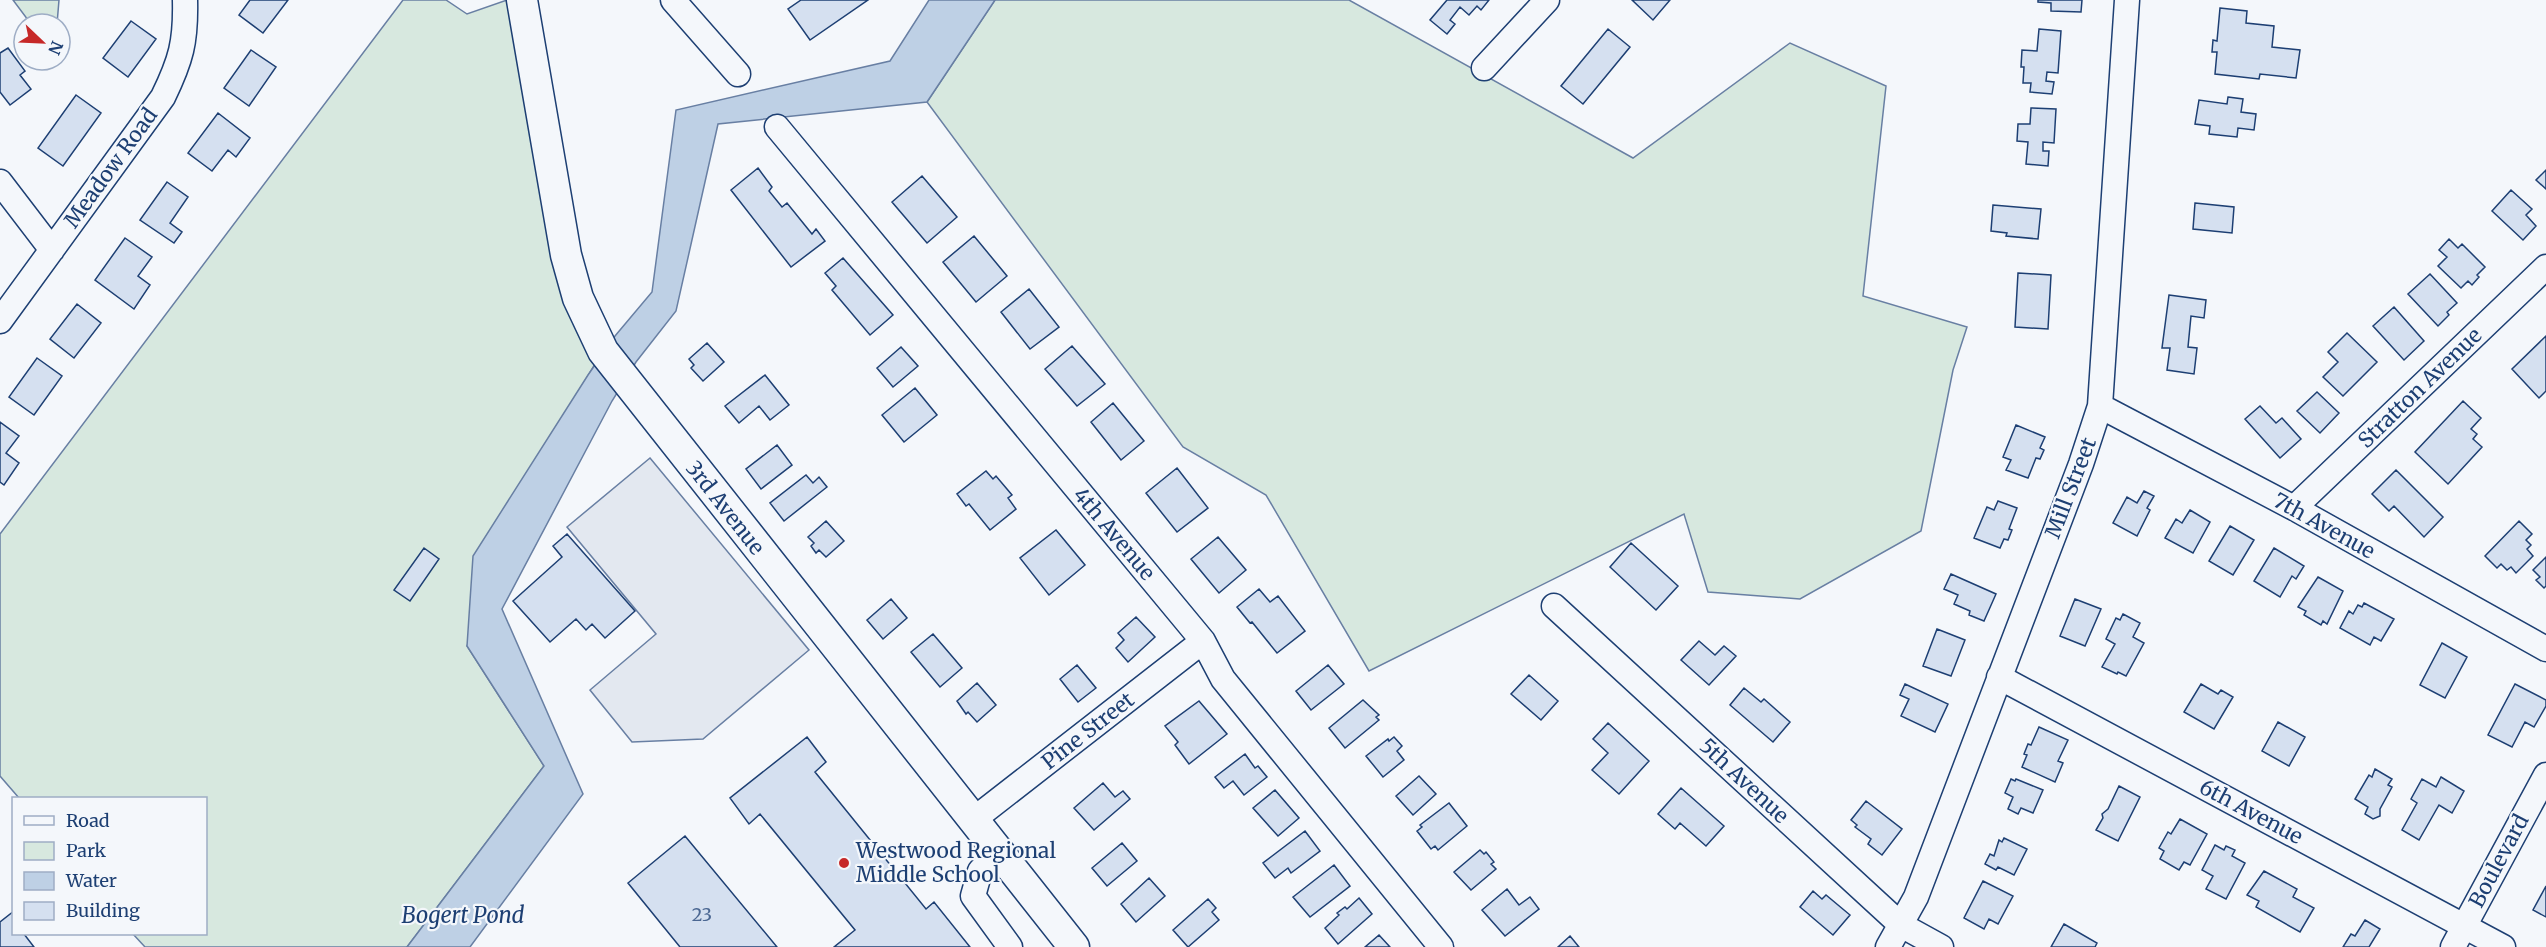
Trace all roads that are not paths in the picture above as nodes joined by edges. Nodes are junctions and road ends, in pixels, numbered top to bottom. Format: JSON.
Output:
{"nodes":[{"id":1,"x":185,"y":0,"type":"edge"},
{"id":2,"x":522,"y":0,"type":"edge"},
{"id":3,"x":673,"y":0,"type":"edge"},
{"id":4,"x":1547,"y":0,"type":"edge"},
{"id":5,"x":2127,"y":0,"type":"edge"},
{"id":6,"x":1484,"y":68,"type":"dead end"},
{"id":7,"x":738,"y":74,"type":"dead end"},
{"id":8,"x":777,"y":127,"type":"dead end"},
{"id":9,"x":0,"y":182,"type":"edge"},
{"id":10,"x":52,"y":250,"type":"junction"},
{"id":11,"x":2546,"y":267,"type":"edge"},
{"id":12,"x":0,"y":321,"type":"edge"},
{"id":13,"x":2100,"y":406,"type":"junction"},
{"id":14,"x":2294,"y":508,"type":"junction"},
{"id":15,"x":1554,"y":606,"type":"dead end"},
{"id":16,"x":1203,"y":641,"type":"junction"},
{"id":17,"x":2544,"y":646,"type":"edge"},
{"id":18,"x":1999,"y":677,"type":"junction"},
{"id":19,"x":2546,"y":775,"type":"edge"},
{"id":20,"x":973,"y":820,"type":"junction"},
{"id":21,"x":998,"y":852,"type":"junction"},
{"id":22,"x":1901,"y":925,"type":"junction"},
{"id":23,"x":2464,"y":926,"type":"junction"},
{"id":24,"x":1010,"y":947,"type":"edge"},
{"id":25,"x":1074,"y":947,"type":"edge"},
{"id":26,"x":1441,"y":947,"type":"edge"},
{"id":27,"x":1888,"y":947,"type":"edge"},
{"id":28,"x":1941,"y":947,"type":"edge"},
{"id":29,"x":2453,"y":947,"type":"edge"},
{"id":30,"x":2503,"y":947,"type":"edge"}],
"edges":[{"from":1,"to":10,"type":"street","name":"Meadow Road"},
{"from":2,"to":20,"type":"main road","name":"3rd Avenue"},
{"from":3,"to":7,"type":"street"},
{"from":4,"to":6,"type":"street"},
{"from":5,"to":13,"type":"street","name":"Mill Street"},
{"from":8,"to":16,"type":"street","name":"4th Avenue"},
{"from":9,"to":10,"type":"street"},
{"from":10,"to":12,"type":"street","name":"Meadow Road"},
{"from":11,"to":14,"type":"street","name":"Stratton Avenue"},
{"from":13,"to":14,"type":"street","name":"7th Avenue"},
{"from":13,"to":18,"type":"street","name":"Mill Street"},
{"from":14,"to":17,"type":"street","name":"7th Avenue"},
{"from":15,"to":22,"type":"street","name":"5th Avenue"},
{"from":16,"to":20,"type":"street","name":"Pine Street"},
{"from":16,"to":26,"type":"street","name":"4th Avenue"},
{"from":18,"to":22,"type":"street","name":"Mill Street"},
{"from":18,"to":23,"type":"street","name":"6th Avenue"},
{"from":19,"to":23,"type":"street","name":"Boulevard"},
{"from":20,"to":21,"type":"main road","name":"3rd Avenue"},
{"from":21,"to":24,"type":"street"},
{"from":21,"to":25,"type":"main road","name":"3rd Avenue"},
{"from":22,"to":27,"type":"street","name":"Mill Street"},
{"from":22,"to":28,"type":"street","name":"5th Avenue"},
{"from":23,"to":29,"type":"street","name":"Boulevard"},
{"from":23,"to":30,"type":"street","name":"6th Avenue"}]}
